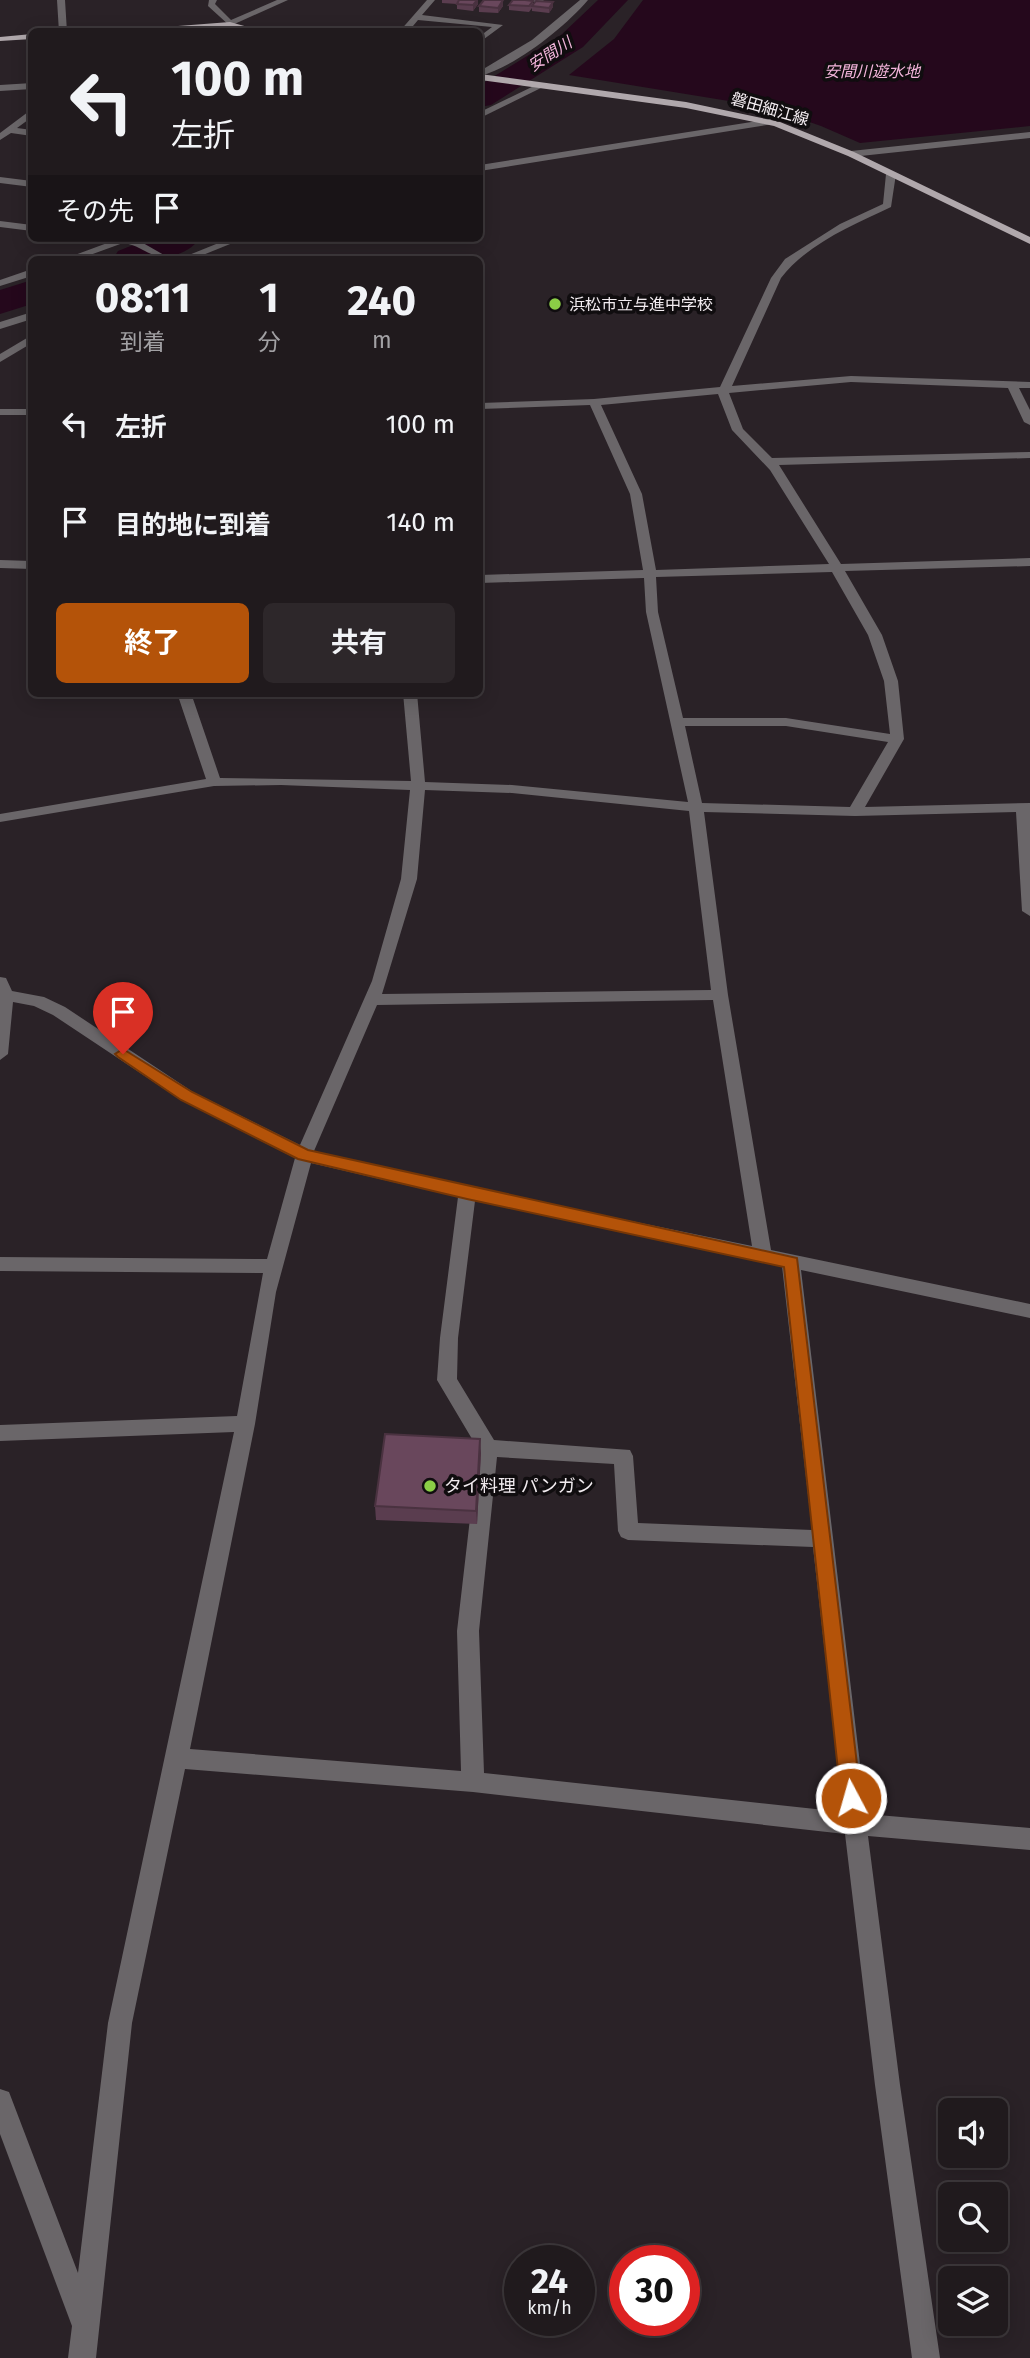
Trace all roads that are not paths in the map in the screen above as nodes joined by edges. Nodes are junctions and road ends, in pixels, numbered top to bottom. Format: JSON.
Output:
{"nodes":[{"id":1,"x":61,"y":0,"type":"edge"},
{"id":2,"x":213,"y":0,"type":"edge"},
{"id":3,"x":284,"y":0,"type":"edge"},
{"id":4,"x":431,"y":0,"type":"edge"},
{"id":5,"x":528,"y":0,"type":"edge"},
{"id":6,"x":584,"y":0,"type":"edge"},
{"id":7,"x":540,"y":1,"type":"edge"},
{"id":8,"x":416,"y":17,"type":"junction"},
{"id":9,"x":230,"y":24,"type":"junction"},
{"id":10,"x":63,"y":28,"type":"edge"},
{"id":11,"x":167,"y":28,"type":"edge"},
{"id":12,"x":246,"y":28,"type":"edge"},
{"id":13,"x":406,"y":28,"type":"edge"},
{"id":14,"x":28,"y":36,"type":"edge"},
{"id":15,"x":483,"y":38,"type":"edge"},
{"id":16,"x":0,"y":39,"type":"edge"},
{"id":17,"x":483,"y":73,"type":"edge"},
{"id":18,"x":483,"y":76,"type":"edge"},
{"id":19,"x":28,"y":86,"type":"edge"},
{"id":20,"x":543,"y":86,"type":"junction"},
{"id":21,"x":0,"y":88,"type":"edge"},
{"id":22,"x":483,"y":114,"type":"edge"},
{"id":23,"x":28,"y":115,"type":"edge"},
{"id":24,"x":770,"y":122,"type":"junction"},
{"id":25,"x":9,"y":130,"type":"junction"},
{"id":26,"x":28,"y":132,"type":"edge"},
{"id":27,"x":1030,"y":135,"type":"edge"},
{"id":28,"x":0,"y":137,"type":"edge"},
{"id":29,"x":851,"y":154,"type":"junction"},
{"id":30,"x":483,"y":168,"type":"edge"},
{"id":31,"x":891,"y":174,"type":"junction"},
{"id":32,"x":0,"y":180,"type":"edge"},
{"id":33,"x":28,"y":184,"type":"edge"},
{"id":34,"x":0,"y":224,"type":"edge"},
{"id":35,"x":28,"y":228,"type":"edge"},
{"id":36,"x":1030,"y":241,"type":"edge"},
{"id":37,"x":122,"y":242,"type":"edge"},
{"id":38,"x":132,"y":242,"type":"edge"},
{"id":39,"x":229,"y":242,"type":"edge"},
{"id":40,"x":78,"y":256,"type":"edge"},
{"id":41,"x":160,"y":256,"type":"edge"},
{"id":42,"x":192,"y":256,"type":"edge"},
{"id":43,"x":28,"y":273,"type":"edge"},
{"id":44,"x":0,"y":283,"type":"edge"},
{"id":45,"x":28,"y":316,"type":"edge"},
{"id":46,"x":0,"y":326,"type":"edge"},
{"id":47,"x":28,"y":341,"type":"edge"},
{"id":48,"x":0,"y":359,"type":"edge"},
{"id":49,"x":1012,"y":385,"type":"junction"},
{"id":50,"x":1030,"y":385,"type":"edge"},
{"id":51,"x":723,"y":393,"type":"junction"},
{"id":52,"x":594,"y":402,"type":"junction"},
{"id":53,"x":483,"y":406,"type":"edge"},
{"id":54,"x":0,"y":412,"type":"edge"},
{"id":55,"x":28,"y":412,"type":"edge"},
{"id":56,"x":1030,"y":422,"type":"edge"},
{"id":57,"x":1030,"y":455,"type":"edge"},
{"id":58,"x":769,"y":463,"type":"junction"},
{"id":59,"x":1030,"y":562,"type":"edge"},
{"id":60,"x":0,"y":565,"type":"edge"},
{"id":61,"x":28,"y":565,"type":"edge"},
{"id":62,"x":838,"y":568,"type":"junction"},
{"id":63,"x":650,"y":573,"type":"junction"},
{"id":64,"x":483,"y":579,"type":"edge"},
{"id":65,"x":185,"y":697,"type":"edge"},
{"id":66,"x":410,"y":697,"type":"edge"},
{"id":67,"x":677,"y":722,"type":"junction"},
{"id":68,"x":897,"y":739,"type":"junction"},
{"id":69,"x":214,"y":782,"type":"junction"},
{"id":70,"x":418,"y":784,"type":"junction"},
{"id":71,"x":696,"y":807,"type":"junction"},
{"id":72,"x":1026,"y":807,"type":"edge"},
{"id":73,"x":855,"y":812,"type":"junction"},
{"id":74,"x":0,"y":818,"type":"edge"},
{"id":75,"x":1030,"y":911,"type":"edge"},
{"id":76,"x":3,"y":989,"type":"edge"},
{"id":77,"x":720,"y":995,"type":"junction"},
{"id":78,"x":372,"y":1000,"type":"junction"},
{"id":79,"x":0,"y":1054,"type":"edge"},
{"id":80,"x":304,"y":1155,"type":"junction"},
{"id":81,"x":467,"y":1193,"type":"junction"},
{"id":82,"x":763,"y":1255,"type":"junction"},
{"id":83,"x":791,"y":1263,"type":"junction"},
{"id":84,"x":0,"y":1264,"type":"edge"},
{"id":85,"x":274,"y":1266,"type":"junction"},
{"id":86,"x":1030,"y":1311,"type":"edge"},
{"id":87,"x":245,"y":1424,"type":"junction"},
{"id":88,"x":0,"y":1433,"type":"edge"},
{"id":89,"x":488,"y":1448,"type":"junction"},
{"id":90,"x":823,"y":1539,"type":"junction"},
{"id":91,"x":178,"y":1758,"type":"junction"},
{"id":92,"x":473,"y":1782,"type":"junction"},
{"id":93,"x":854,"y":1824,"type":"junction"},
{"id":94,"x":1030,"y":1839,"type":"edge"},
{"id":95,"x":0,"y":2101,"type":"edge"},
{"id":96,"x":84,"y":2323,"type":"junction"},
{"id":97,"x":82,"y":2358,"type":"edge"},
{"id":98,"x":926,"y":2358,"type":"edge"}],
"edges":[{"from":1,"to":10,"type":"street"},
{"from":2,"to":9,"type":"street"},
{"from":3,"to":9,"type":"street"},
{"from":4,"to":8,"type":"street"},
{"from":5,"to":7,"type":"street"},
{"from":6,"to":17,"type":"street"},
{"from":8,"to":13,"type":"street"},
{"from":8,"to":15,"type":"street"},
{"from":9,"to":11,"type":"main road"},
{"from":9,"to":12,"type":"main road"},
{"from":14,"to":16,"type":"main road"},
{"from":18,"to":20,"type":"main road","name":"磐田細江線"},
{"from":19,"to":21,"type":"street"},
{"from":20,"to":22,"type":"street"},
{"from":20,"to":24,"type":"main road","name":"磐田細江線"},
{"from":23,"to":25,"type":"street"},
{"from":24,"to":29,"type":"main road","name":"磐田細江線"},
{"from":24,"to":30,"type":"street"},
{"from":25,"to":26,"type":"street"},
{"from":25,"to":28,"type":"street"},
{"from":27,"to":29,"type":"street"},
{"from":29,"to":31,"type":"main road","name":"磐田細江線"},
{"from":31,"to":36,"type":"main road","name":"磐田細江線"},
{"from":31,"to":51,"type":"street"},
{"from":32,"to":33,"type":"street"},
{"from":34,"to":35,"type":"street"},
{"from":37,"to":40,"type":"street"},
{"from":38,"to":41,"type":"street"},
{"from":39,"to":42,"type":"street"},
{"from":43,"to":44,"type":"street"},
{"from":45,"to":46,"type":"street"},
{"from":47,"to":48,"type":"street"},
{"from":49,"to":50,"type":"street"},
{"from":49,"to":51,"type":"street"},
{"from":49,"to":56,"type":"street"},
{"from":51,"to":52,"type":"street"},
{"from":51,"to":58,"type":"street"},
{"from":52,"to":53,"type":"street"},
{"from":52,"to":63,"type":"street"},
{"from":54,"to":55,"type":"street"},
{"from":57,"to":58,"type":"street"},
{"from":58,"to":62,"type":"street"},
{"from":59,"to":62,"type":"street"},
{"from":60,"to":61,"type":"street"},
{"from":62,"to":63,"type":"street"},
{"from":62,"to":68,"type":"street"},
{"from":63,"to":64,"type":"street"},
{"from":63,"to":67,"type":"street"},
{"from":65,"to":69,"type":"street"},
{"from":66,"to":70,"type":"street"},
{"from":67,"to":68,"type":"street"},
{"from":67,"to":71,"type":"street"},
{"from":68,"to":73,"type":"street"},
{"from":69,"to":70,"type":"street"},
{"from":69,"to":74,"type":"street"},
{"from":70,"to":71,"type":"street"},
{"from":70,"to":78,"type":"street"},
{"from":71,"to":73,"type":"street"},
{"from":71,"to":77,"type":"street"},
{"from":72,"to":73,"type":"street"},
{"from":72,"to":75,"type":"street"},
{"from":76,"to":79,"type":"street"},
{"from":76,"to":80,"type":"street"},
{"from":77,"to":78,"type":"street"},
{"from":77,"to":82,"type":"street"},
{"from":78,"to":80,"type":"street"},
{"from":80,"to":81,"type":"street"},
{"from":80,"to":85,"type":"street"},
{"from":81,"to":82,"type":"street"},
{"from":81,"to":89,"type":"street"},
{"from":82,"to":83,"type":"street"},
{"from":83,"to":86,"type":"street"},
{"from":83,"to":90,"type":"street"},
{"from":84,"to":85,"type":"street"},
{"from":85,"to":87,"type":"street"},
{"from":87,"to":88,"type":"street"},
{"from":87,"to":91,"type":"street"},
{"from":89,"to":90,"type":"street"},
{"from":89,"to":92,"type":"street"},
{"from":90,"to":93,"type":"street"},
{"from":91,"to":92,"type":"street"},
{"from":91,"to":96,"type":"street"},
{"from":92,"to":93,"type":"street"},
{"from":93,"to":94,"type":"street"},
{"from":93,"to":98,"type":"street"},
{"from":95,"to":96,"type":"street"},
{"from":96,"to":97,"type":"street"}]}
